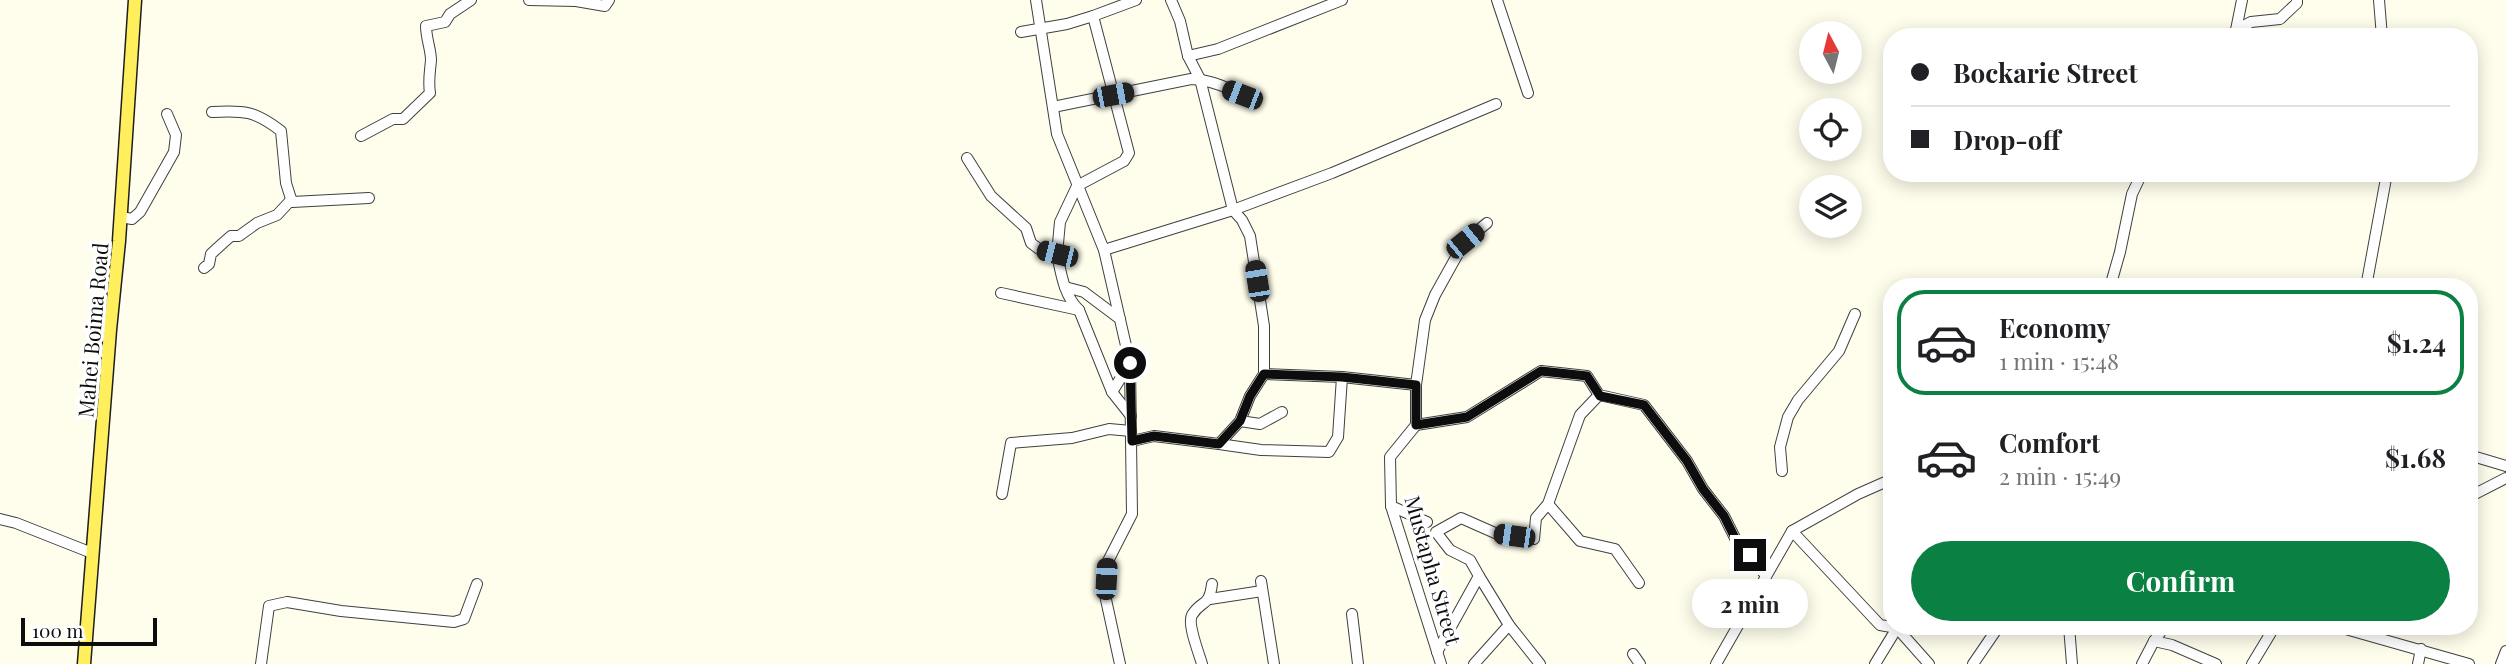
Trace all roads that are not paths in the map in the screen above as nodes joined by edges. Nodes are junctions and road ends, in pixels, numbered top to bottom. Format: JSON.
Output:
{"nodes":[{"id":1,"x":135,"y":0,"type":"edge"},
{"id":2,"x":471,"y":0,"type":"edge"},
{"id":3,"x":529,"y":0,"type":"edge"},
{"id":4,"x":609,"y":0,"type":"edge"},
{"id":5,"x":1036,"y":0,"type":"edge"},
{"id":6,"x":1136,"y":0,"type":"edge"},
{"id":7,"x":1171,"y":0,"type":"edge"},
{"id":8,"x":1342,"y":0,"type":"edge"},
{"id":9,"x":1497,"y":0,"type":"edge"},
{"id":10,"x":2242,"y":0,"type":"edge"},
{"id":11,"x":2297,"y":0,"type":"edge"},
{"id":12,"x":2379,"y":0,"type":"edge"},
{"id":13,"x":1093,"y":16,"type":"junction"},
{"id":14,"x":2236,"y":28,"type":"edge"},
{"id":15,"x":2242,"y":28,"type":"edge"},
{"id":16,"x":2381,"y":28,"type":"edge"},
{"id":17,"x":1041,"y":29,"type":"junction"},
{"id":18,"x":1021,"y":32,"type":"dead end"},
{"id":19,"x":1188,"y":56,"type":"junction"},
{"id":20,"x":1200,"y":79,"type":"junction"},
{"id":21,"x":1528,"y":93,"type":"dead end"},
{"id":22,"x":1113,"y":95,"type":"junction"},
{"id":23,"x":1247,"y":100,"type":"dead end"},
{"id":24,"x":1496,"y":104,"type":"dead end"},
{"id":25,"x":1053,"y":107,"type":"junction"},
{"id":26,"x":212,"y":112,"type":"dead end"},
{"id":27,"x":167,"y":114,"type":"dead end"},
{"id":28,"x":360,"y":136,"type":"dead end"},
{"id":29,"x":967,"y":158,"type":"dead end"},
{"id":30,"x":2138,"y":182,"type":"edge"},
{"id":31,"x":2386,"y":182,"type":"edge"},
{"id":32,"x":1077,"y":186,"type":"junction"},
{"id":33,"x":369,"y":198,"type":"dead end"},
{"id":34,"x":291,"y":200,"type":"junction"},
{"id":35,"x":1233,"y":209,"type":"junction"},
{"id":36,"x":121,"y":216,"type":"junction"},
{"id":37,"x":1487,"y":223,"type":"dead end"},
{"id":38,"x":1104,"y":250,"type":"junction"},
{"id":39,"x":1057,"y":254,"type":"junction"},
{"id":40,"x":204,"y":268,"type":"dead end"},
{"id":41,"x":2113,"y":278,"type":"edge"},
{"id":42,"x":2368,"y":278,"type":"edge"},
{"id":43,"x":1065,"y":287,"type":"junction"},
{"id":44,"x":1001,"y":293,"type":"dead end"},
{"id":45,"x":1079,"y":310,"type":"junction"},
{"id":46,"x":1855,"y":314,"type":"dead end"},
{"id":47,"x":1120,"y":319,"type":"junction"},
{"id":48,"x":1130,"y":363,"type":"junction"},
{"id":49,"x":1264,"y":374,"type":"junction"},
{"id":50,"x":1342,"y":377,"type":"junction"},
{"id":51,"x":1416,"y":385,"type":"junction"},
{"id":52,"x":1112,"y":392,"type":"junction"},
{"id":53,"x":1600,"y":396,"type":"junction"},
{"id":54,"x":1282,"y":412,"type":"dead end"},
{"id":55,"x":1131,"y":417,"type":"junction"},
{"id":56,"x":1240,"y":421,"type":"junction"},
{"id":57,"x":1416,"y":425,"type":"junction"},
{"id":58,"x":1132,"y":436,"type":"junction"},
{"id":59,"x":1219,"y":444,"type":"junction"},
{"id":60,"x":2478,"y":458,"type":"edge"},
{"id":61,"x":2506,"y":466,"type":"edge"},
{"id":62,"x":1782,"y":471,"type":"dead end"},
{"id":63,"x":2506,"y":478,"type":"edge"},
{"id":64,"x":1883,"y":483,"type":"edge"},
{"id":65,"x":2478,"y":492,"type":"edge"},
{"id":66,"x":1002,"y":494,"type":"dead end"},
{"id":67,"x":1548,"y":504,"type":"junction"},
{"id":68,"x":1391,"y":506,"type":"junction"},
{"id":69,"x":0,"y":519,"type":"edge"},
{"id":70,"x":1427,"y":522,"type":"dead end"},
{"id":71,"x":1792,"y":531,"type":"junction"},
{"id":72,"x":92,"y":553,"type":"junction"},
{"id":73,"x":1479,"y":576,"type":"junction"},
{"id":74,"x":1766,"y":576,"type":"junction"},
{"id":75,"x":1639,"y":583,"type":"dead end"},
{"id":76,"x":477,"y":584,"type":"dead end"},
{"id":77,"x":1212,"y":584,"type":"dead end"},
{"id":78,"x":1210,"y":599,"type":"junction"},
{"id":79,"x":1352,"y":614,"type":"dead end"},
{"id":80,"x":1509,"y":625,"type":"junction"},
{"id":81,"x":1883,"y":626,"type":"edge"},
{"id":82,"x":1893,"y":635,"type":"edge"},
{"id":83,"x":1903,"y":635,"type":"edge"},
{"id":84,"x":1992,"y":635,"type":"edge"},
{"id":85,"x":2070,"y":635,"type":"edge"},
{"id":86,"x":2158,"y":635,"type":"edge"},
{"id":87,"x":2270,"y":635,"type":"edge"},
{"id":88,"x":2372,"y":635,"type":"edge"},
{"id":89,"x":2154,"y":641,"type":"junction"},
{"id":90,"x":2420,"y":649,"type":"junction"},
{"id":91,"x":2506,"y":651,"type":"edge"},
{"id":92,"x":1437,"y":652,"type":"junction"},
{"id":93,"x":1633,"y":654,"type":"dead end"},
{"id":94,"x":84,"y":664,"type":"edge"},
{"id":95,"x":261,"y":664,"type":"edge"},
{"id":96,"x":1120,"y":664,"type":"edge"},
{"id":97,"x":1202,"y":664,"type":"edge"},
{"id":98,"x":1274,"y":664,"type":"edge"},
{"id":99,"x":1358,"y":664,"type":"edge"},
{"id":100,"x":1441,"y":664,"type":"edge"},
{"id":101,"x":1474,"y":664,"type":"edge"},
{"id":102,"x":1540,"y":664,"type":"edge"},
{"id":103,"x":1640,"y":664,"type":"edge"},
{"id":104,"x":1716,"y":664,"type":"edge"},
{"id":105,"x":1875,"y":664,"type":"edge"},
{"id":106,"x":1929,"y":664,"type":"edge"},
{"id":107,"x":1973,"y":664,"type":"edge"},
{"id":108,"x":2072,"y":664,"type":"edge"},
{"id":109,"x":2142,"y":664,"type":"edge"},
{"id":110,"x":2216,"y":664,"type":"edge"},
{"id":111,"x":2252,"y":664,"type":"edge"},
{"id":112,"x":2418,"y":664,"type":"edge"},
{"id":113,"x":2469,"y":664,"type":"edge"},
{"id":114,"x":2501,"y":664,"type":"edge"}],
"edges":[{"from":1,"to":36,"type":"main road","name":"Mahei Boima Road"},
{"from":2,"to":28,"type":"street"},
{"from":3,"to":4,"type":"street"},
{"from":5,"to":17,"type":"street"},
{"from":6,"to":13,"type":"street"},
{"from":7,"to":19,"type":"street"},
{"from":8,"to":19,"type":"street"},
{"from":9,"to":21,"type":"street"},
{"from":10,"to":14,"type":"street"},
{"from":11,"to":15,"type":"street"},
{"from":12,"to":16,"type":"street"},
{"from":13,"to":17,"type":"street"},
{"from":13,"to":22,"type":"street"},
{"from":17,"to":18,"type":"street"},
{"from":17,"to":25,"type":"street"},
{"from":19,"to":20,"type":"street"},
{"from":20,"to":22,"type":"street"},
{"from":20,"to":23,"type":"street"},
{"from":20,"to":35,"type":"street"},
{"from":22,"to":25,"type":"street"},
{"from":22,"to":32,"type":"street"},
{"from":24,"to":35,"type":"street"},
{"from":25,"to":32,"type":"street"},
{"from":26,"to":34,"type":"street"},
{"from":27,"to":36,"type":"street"},
{"from":29,"to":39,"type":"street"},
{"from":30,"to":41,"type":"street"},
{"from":31,"to":42,"type":"street"},
{"from":32,"to":38,"type":"street"},
{"from":32,"to":39,"type":"street"},
{"from":33,"to":34,"type":"street"},
{"from":34,"to":40,"type":"street"},
{"from":35,"to":38,"type":"street"},
{"from":35,"to":49,"type":"street"},
{"from":36,"to":72,"type":"main road","name":"Mahei Boima Road"},
{"from":37,"to":51,"type":"street"},
{"from":38,"to":47,"type":"street"},
{"from":39,"to":43,"type":"street"},
{"from":43,"to":45,"type":"street"},
{"from":43,"to":47,"type":"street"},
{"from":44,"to":45,"type":"street"},
{"from":45,"to":52,"type":"street"},
{"from":46,"to":62,"type":"street"},
{"from":47,"to":48,"type":"street"},
{"from":48,"to":52,"type":"street"},
{"from":48,"to":55,"type":"street"},
{"from":49,"to":50,"type":"street"},
{"from":49,"to":56,"type":"street"},
{"from":50,"to":51,"type":"street"},
{"from":50,"to":59,"type":"street"},
{"from":51,"to":57,"type":"street"},
{"from":52,"to":55,"type":"street"},
{"from":53,"to":57,"type":"street"},
{"from":53,"to":67,"type":"street"},
{"from":53,"to":74,"type":"street"},
{"from":54,"to":56,"type":"street"},
{"from":55,"to":58,"type":"street"},
{"from":56,"to":59,"type":"street"},
{"from":57,"to":68,"type":"street","name":"Mustapha Street"},
{"from":58,"to":59,"type":"street"},
{"from":58,"to":66,"type":"street"},
{"from":58,"to":96,"type":"street"},
{"from":60,"to":61,"type":"street"},
{"from":63,"to":65,"type":"street"},
{"from":64,"to":71,"type":"street"},
{"from":67,"to":73,"type":"street"},
{"from":67,"to":75,"type":"street"},
{"from":68,"to":70,"type":"street"},
{"from":68,"to":92,"type":"street","name":"Mustapha Street"},
{"from":69,"to":72,"type":"street"},
{"from":71,"to":74,"type":"street"},
{"from":71,"to":81,"type":"street"},
{"from":72,"to":94,"type":"main road","name":"Mahei Boima Road"},
{"from":73,"to":80,"type":"street"},
{"from":73,"to":92,"type":"street"},
{"from":74,"to":104,"type":"street"},
{"from":76,"to":95,"type":"street"},
{"from":77,"to":78,"type":"street"},
{"from":78,"to":97,"type":"street"},
{"from":78,"to":98,"type":"street"},
{"from":79,"to":99,"type":"street"},
{"from":80,"to":101,"type":"street"},
{"from":80,"to":102,"type":"street"},
{"from":82,"to":105,"type":"street"},
{"from":83,"to":106,"type":"street"},
{"from":84,"to":107,"type":"street"},
{"from":85,"to":108,"type":"street"},
{"from":86,"to":89,"type":"street"},
{"from":87,"to":111,"type":"street"},
{"from":88,"to":90,"type":"street"},
{"from":89,"to":109,"type":"street"},
{"from":89,"to":110,"type":"street"},
{"from":90,"to":112,"type":"street"},
{"from":90,"to":113,"type":"street"},
{"from":91,"to":114,"type":"street"},
{"from":92,"to":100,"type":"street","name":"Mustapha Street"},
{"from":93,"to":103,"type":"street"}]}
